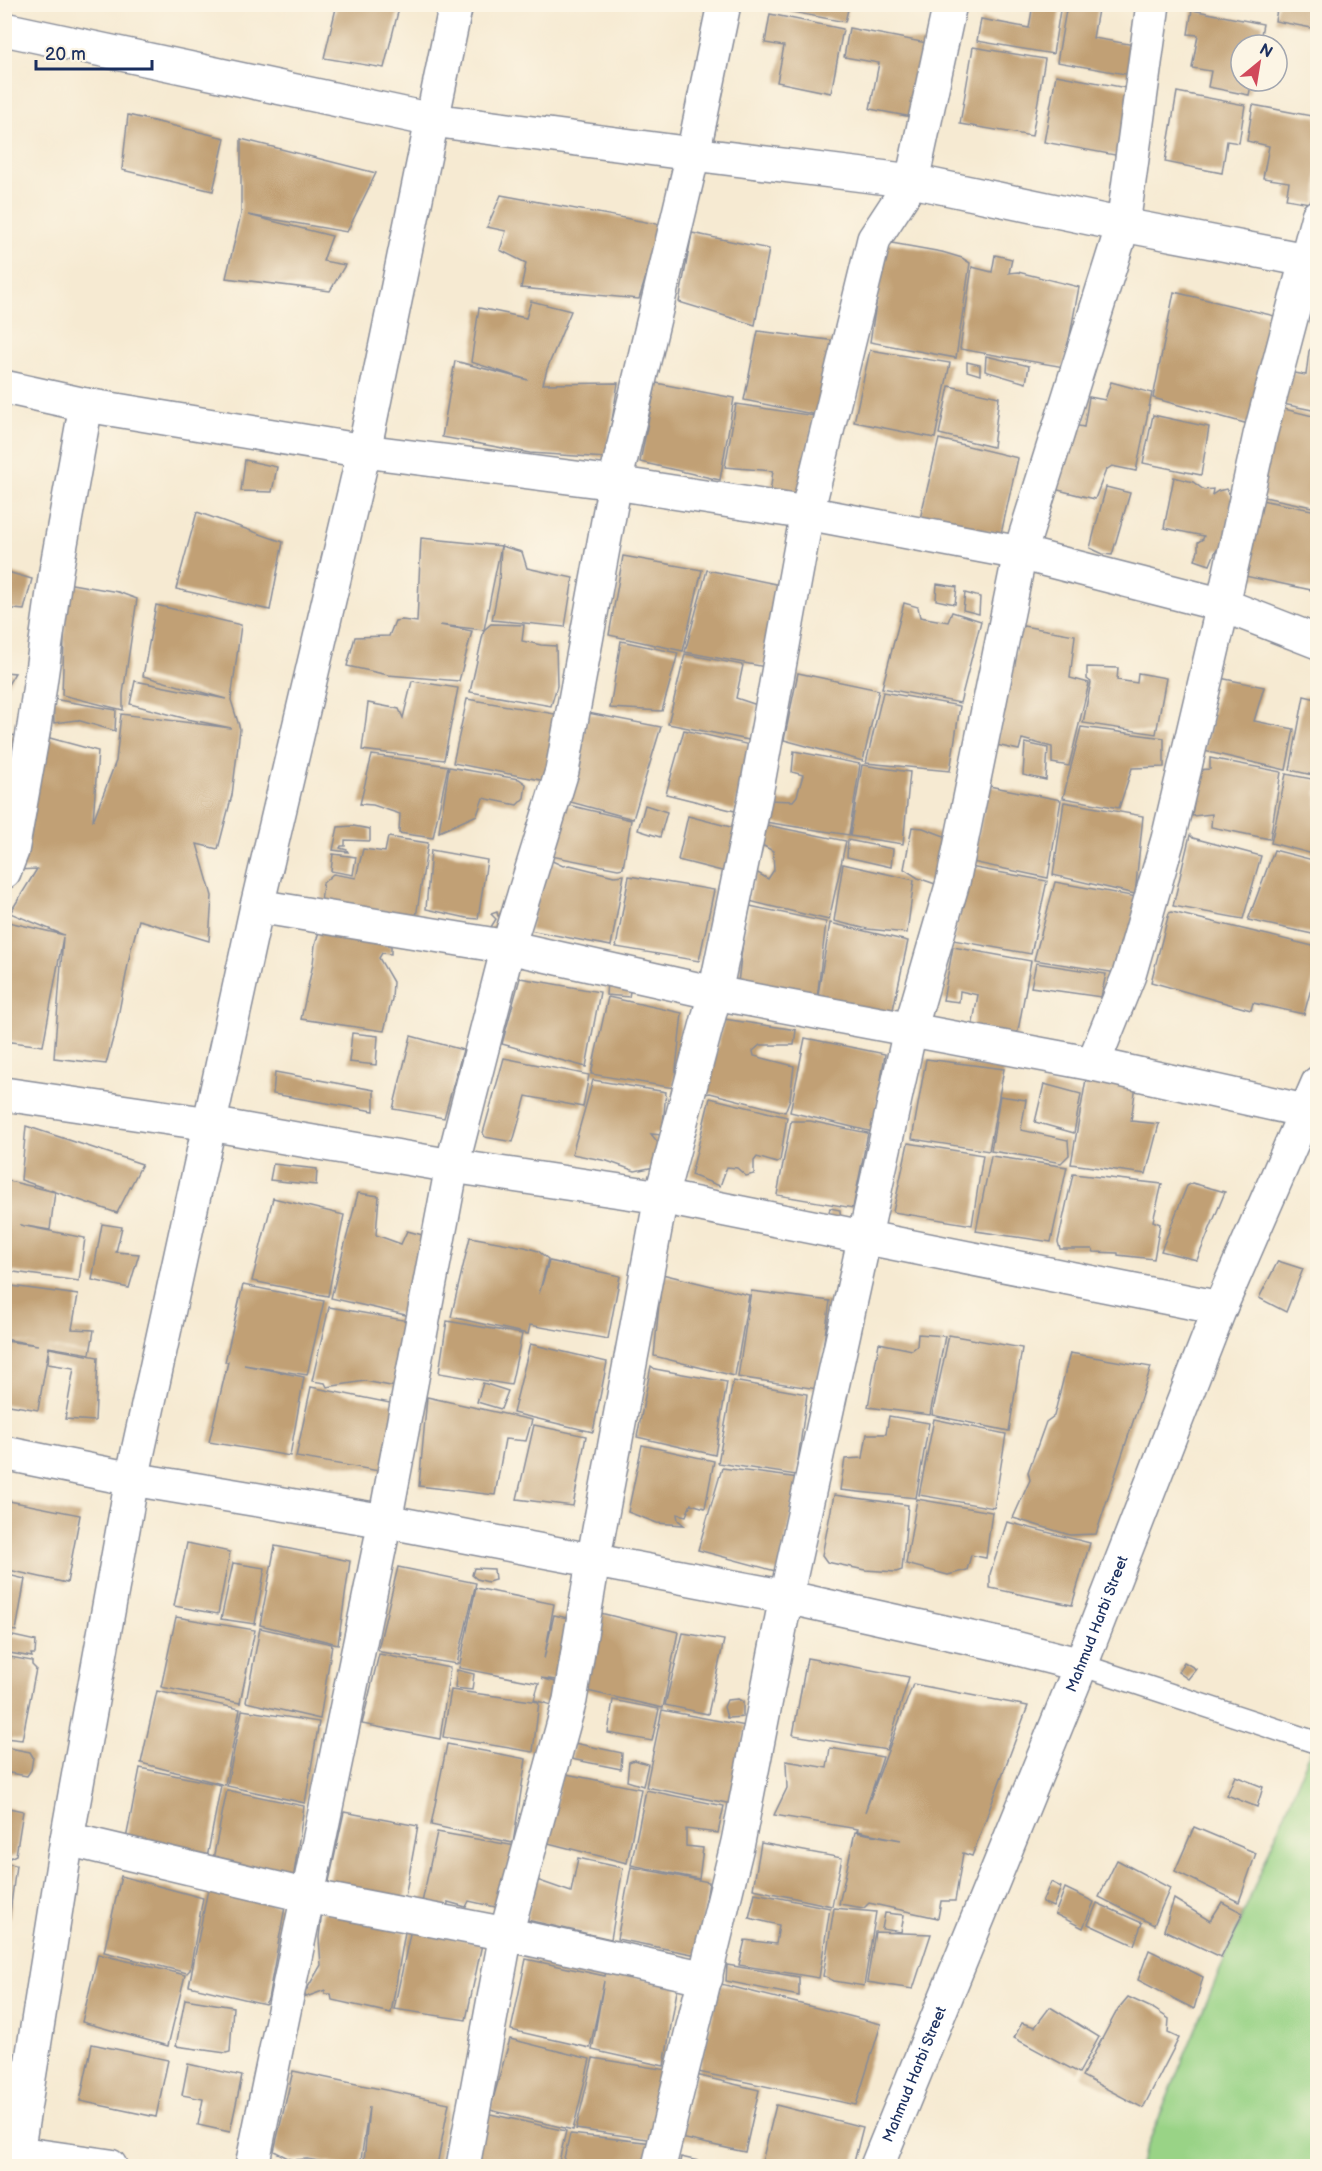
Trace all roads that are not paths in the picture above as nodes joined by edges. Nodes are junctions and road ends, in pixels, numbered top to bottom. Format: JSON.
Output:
{"nodes":[{"id":1,"x":456,"y":4,"type":"edge"},
{"id":2,"x":724,"y":4,"type":"edge"},
{"id":3,"x":950,"y":4,"type":"edge"},
{"id":4,"x":1153,"y":4,"type":"edge"},
{"id":5,"x":4,"y":29,"type":"edge"},
{"id":6,"x":432,"y":120,"type":"junction"},
{"id":7,"x":693,"y":154,"type":"junction"},
{"id":8,"x":912,"y":181,"type":"junction"},
{"id":9,"x":1317,"y":216,"type":"edge"},
{"id":10,"x":1123,"y":225,"type":"junction"},
{"id":11,"x":1312,"y":262,"type":"edge"},
{"id":12,"x":4,"y":387,"type":"edge"},
{"id":13,"x":86,"y":405,"type":"junction"},
{"id":14,"x":364,"y":451,"type":"junction"},
{"id":15,"x":615,"y":483,"type":"junction"},
{"id":16,"x":807,"y":513,"type":"junction"},
{"id":17,"x":1020,"y":553,"type":"junction"},
{"id":18,"x":1223,"y":605,"type":"junction"},
{"id":19,"x":1317,"y":642,"type":"edge"},
{"id":20,"x":4,"y":872,"type":"edge"},
{"id":21,"x":257,"y":906,"type":"junction"},
{"id":22,"x":508,"y":947,"type":"junction"},
{"id":23,"x":715,"y":993,"type":"junction"},
{"id":24,"x":910,"y":1030,"type":"junction"},
{"id":25,"x":1093,"y":1064,"type":"junction"},
{"id":26,"x":4,"y":1094,"type":"edge"},
{"id":27,"x":1311,"y":1097,"type":"edge"},
{"id":28,"x":210,"y":1124,"type":"junction"},
{"id":29,"x":452,"y":1166,"type":"junction"},
{"id":30,"x":661,"y":1197,"type":"junction"},
{"id":31,"x":864,"y":1237,"type":"junction"},
{"id":32,"x":1220,"y":1308,"type":"junction"},
{"id":33,"x":4,"y":1454,"type":"edge"},
{"id":34,"x":132,"y":1479,"type":"junction"},
{"id":35,"x":385,"y":1521,"type":"junction"},
{"id":36,"x":593,"y":1562,"type":"junction"},
{"id":37,"x":786,"y":1597,"type":"junction"},
{"id":38,"x":1081,"y":1665,"type":"junction"},
{"id":39,"x":1317,"y":1743,"type":"edge"},
{"id":40,"x":67,"y":1839,"type":"junction"},
{"id":41,"x":308,"y":1896,"type":"junction"},
{"id":42,"x":506,"y":1934,"type":"junction"},
{"id":43,"x":706,"y":1977,"type":"junction"},
{"id":44,"x":12,"y":2157,"type":"edge"},
{"id":45,"x":110,"y":2166,"type":"edge"},
{"id":46,"x":252,"y":2166,"type":"edge"},
{"id":47,"x":463,"y":2166,"type":"edge"},
{"id":48,"x":659,"y":2166,"type":"edge"},
{"id":49,"x":877,"y":2166,"type":"edge"}],
"edges":[{"from":1,"to":6,"type":"street"},
{"from":2,"to":7,"type":"street"},
{"from":3,"to":8,"type":"street"},
{"from":4,"to":10,"type":"street"},
{"from":5,"to":6,"type":"street"},
{"from":6,"to":7,"type":"street"},
{"from":6,"to":14,"type":"street"},
{"from":7,"to":8,"type":"street"},
{"from":7,"to":15,"type":"street"},
{"from":8,"to":10,"type":"street"},
{"from":8,"to":16,"type":"street"},
{"from":9,"to":11,"type":"street"},
{"from":10,"to":11,"type":"street"},
{"from":10,"to":17,"type":"street"},
{"from":11,"to":18,"type":"street"},
{"from":12,"to":13,"type":"street"},
{"from":13,"to":14,"type":"street"},
{"from":13,"to":20,"type":"street"},
{"from":14,"to":15,"type":"street"},
{"from":14,"to":21,"type":"street"},
{"from":15,"to":16,"type":"street"},
{"from":15,"to":22,"type":"street"},
{"from":16,"to":17,"type":"street"},
{"from":16,"to":23,"type":"street"},
{"from":17,"to":18,"type":"street"},
{"from":17,"to":24,"type":"street"},
{"from":18,"to":19,"type":"street"},
{"from":18,"to":25,"type":"street"},
{"from":21,"to":22,"type":"street"},
{"from":21,"to":28,"type":"street"},
{"from":22,"to":23,"type":"street"},
{"from":22,"to":29,"type":"street"},
{"from":23,"to":24,"type":"street"},
{"from":23,"to":30,"type":"street"},
{"from":24,"to":25,"type":"street"},
{"from":24,"to":31,"type":"street"},
{"from":25,"to":27,"type":"street"},
{"from":26,"to":28,"type":"street"},
{"from":27,"to":32,"type":"street","name":"Mahmud Harbi Street"},
{"from":28,"to":29,"type":"street"},
{"from":28,"to":34,"type":"street"},
{"from":29,"to":30,"type":"street"},
{"from":29,"to":35,"type":"street"},
{"from":30,"to":31,"type":"street"},
{"from":30,"to":36,"type":"street"},
{"from":31,"to":32,"type":"street"},
{"from":31,"to":37,"type":"street"},
{"from":32,"to":38,"type":"street","name":"Mahmud Harbi Street"},
{"from":33,"to":34,"type":"street"},
{"from":34,"to":35,"type":"street"},
{"from":34,"to":40,"type":"street"},
{"from":35,"to":36,"type":"street"},
{"from":35,"to":41,"type":"street"},
{"from":36,"to":37,"type":"street"},
{"from":36,"to":42,"type":"street"},
{"from":37,"to":38,"type":"street"},
{"from":37,"to":43,"type":"street"},
{"from":38,"to":39,"type":"lane"},
{"from":38,"to":49,"type":"street","name":"Mahmud Harbi Street"},
{"from":40,"to":41,"type":"street"},
{"from":40,"to":44,"type":"street"},
{"from":41,"to":42,"type":"street"},
{"from":41,"to":46,"type":"street"},
{"from":42,"to":43,"type":"street"},
{"from":42,"to":47,"type":"street"},
{"from":43,"to":48,"type":"street"},
{"from":44,"to":45,"type":"street"}]}
